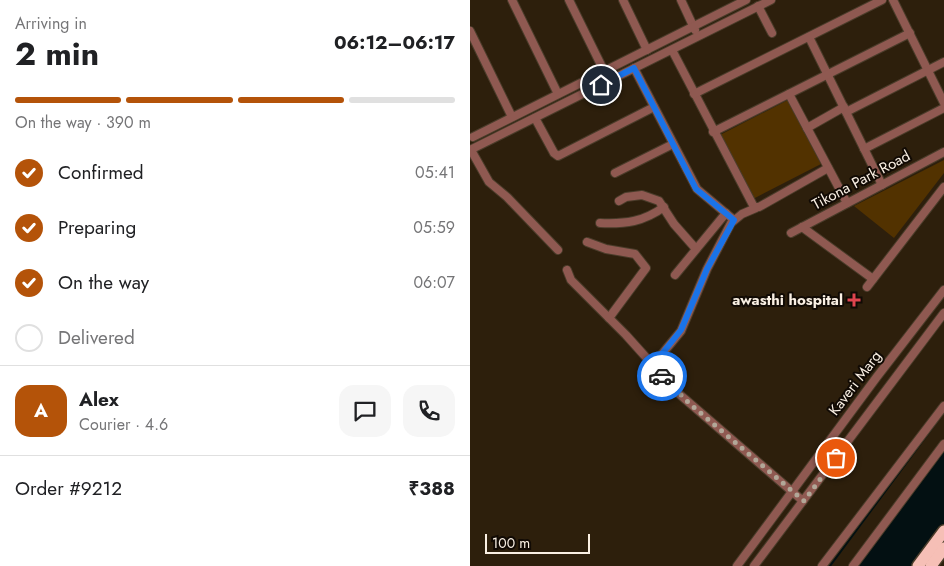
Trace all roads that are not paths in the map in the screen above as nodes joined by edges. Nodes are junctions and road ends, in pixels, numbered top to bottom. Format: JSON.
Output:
{"nodes":[{"id":1,"x":512,"y":0,"type":"edge"},
{"id":2,"x":569,"y":0,"type":"edge"},
{"id":3,"x":623,"y":0,"type":"edge"},
{"id":4,"x":681,"y":0,"type":"edge"},
{"id":5,"x":771,"y":0,"type":"edge"},
{"id":6,"x":882,"y":0,"type":"edge"},
{"id":7,"x":893,"y":0,"type":"edge"},
{"id":8,"x":743,"y":1,"type":"edge"},
{"id":9,"x":758,"y":6,"type":"junction"},
{"id":10,"x":694,"y":26,"type":"junction"},
{"id":11,"x":470,"y":31,"type":"edge"},
{"id":12,"x":772,"y":33,"type":"dead end"},
{"id":13,"x":910,"y":33,"type":"junction"},
{"id":14,"x":698,"y":36,"type":"junction"},
{"id":15,"x":809,"y":37,"type":"junction"},
{"id":16,"x":647,"y":50,"type":"junction"},
{"id":17,"x":672,"y":50,"type":"junction"},
{"id":18,"x":944,"y":62,"type":"edge"},
{"id":19,"x":634,"y":68,"type":"junction"},
{"id":20,"x":928,"y":70,"type":"junction"},
{"id":21,"x":604,"y":71,"type":"junction"},
{"id":22,"x":827,"y":75,"type":"junction"},
{"id":23,"x":558,"y":94,"type":"junction"},
{"id":24,"x":694,"y":94,"type":"junction"},
{"id":25,"x":789,"y":94,"type":"junction"},
{"id":26,"x":944,"y":103,"type":"edge"},
{"id":27,"x":654,"y":107,"type":"junction"},
{"id":28,"x":944,"y":108,"type":"edge"},
{"id":29,"x":845,"y":110,"type":"junction"},
{"id":30,"x":512,"y":117,"type":"junction"},
{"id":31,"x":535,"y":118,"type":"junction"},
{"id":32,"x":807,"y":128,"type":"junction"},
{"id":33,"x":713,"y":132,"type":"junction"},
{"id":34,"x":472,"y":134,"type":"edge"},
{"id":35,"x":672,"y":144,"type":"junction"},
{"id":36,"x":473,"y":149,"type":"edge"},
{"id":37,"x":864,"y":149,"type":"junction"},
{"id":38,"x":944,"y":152,"type":"edge"},
{"id":39,"x":828,"y":168,"type":"junction"},
{"id":40,"x":615,"y":173,"type":"dead end"},
{"id":41,"x":882,"y":185,"type":"junction"},
{"id":42,"x":944,"y":187,"type":"edge"},
{"id":43,"x":619,"y":200,"type":"dead end"},
{"id":44,"x":847,"y":203,"type":"junction"},
{"id":45,"x":664,"y":206,"type":"junction"},
{"id":46,"x":756,"y":208,"type":"junction"},
{"id":47,"x":726,"y":213,"type":"junction"},
{"id":48,"x":734,"y":220,"type":"junction"},
{"id":49,"x":600,"y":222,"type":"dead end"},
{"id":50,"x":802,"y":227,"type":"junction"},
{"id":51,"x":790,"y":233,"type":"dead end"},
{"id":52,"x":587,"y":242,"type":"dead end"},
{"id":53,"x":696,"y":249,"type":"junction"},
{"id":54,"x":558,"y":250,"type":"dead end"},
{"id":55,"x":567,"y":270,"type":"dead end"},
{"id":56,"x":675,"y":276,"type":"dead end"},
{"id":57,"x":873,"y":279,"type":"junction"},
{"id":58,"x":866,"y":287,"type":"dead end"},
{"id":59,"x":944,"y":290,"type":"edge"},
{"id":60,"x":944,"y":313,"type":"edge"},
{"id":61,"x":609,"y":318,"type":"junction"},
{"id":62,"x":653,"y":365,"type":"junction"},
{"id":63,"x":876,"y":378,"type":"junction"},
{"id":64,"x":889,"y":386,"type":"junction"},
{"id":65,"x":944,"y":406,"type":"edge"},
{"id":66,"x":944,"y":444,"type":"edge"},
{"id":67,"x":792,"y":492,"type":"junction"},
{"id":68,"x":804,"y":501,"type":"junction"},
{"id":69,"x":944,"y":531,"type":"edge"},
{"id":70,"x":944,"y":548,"type":"edge"},
{"id":71,"x":737,"y":566,"type":"edge"},
{"id":72,"x":754,"y":566,"type":"edge"},
{"id":73,"x":822,"y":566,"type":"edge"},
{"id":74,"x":853,"y":566,"type":"edge"},
{"id":75,"x":918,"y":566,"type":"edge"},
{"id":76,"x":931,"y":566,"type":"edge"}],
"edges":[{"from":1,"to":23,"type":"street"},
{"from":2,"to":21,"type":"street"},
{"from":3,"to":16,"type":"street"},
{"from":4,"to":10,"type":"street"},
{"from":5,"to":9,"type":"street"},
{"from":6,"to":15,"type":"street"},
{"from":7,"to":13,"type":"street"},
{"from":8,"to":10,"type":"street"},
{"from":9,"to":12,"type":"street"},
{"from":9,"to":14,"type":"street"},
{"from":10,"to":14,"type":"street"},
{"from":10,"to":16,"type":"street"},
{"from":11,"to":30,"type":"street"},
{"from":13,"to":20,"type":"street"},
{"from":13,"to":22,"type":"street"},
{"from":14,"to":17,"type":"street"},
{"from":15,"to":22,"type":"street"},
{"from":15,"to":24,"type":"street"},
{"from":16,"to":21,"type":"street"},
{"from":17,"to":19,"type":"street"},
{"from":17,"to":24,"type":"street"},
{"from":18,"to":20,"type":"street"},
{"from":19,"to":27,"type":"street"},
{"from":19,"to":31,"type":"street"},
{"from":20,"to":26,"type":"street"},
{"from":20,"to":29,"type":"street"},
{"from":21,"to":23,"type":"street"},
{"from":22,"to":25,"type":"street"},
{"from":22,"to":29,"type":"street"},
{"from":23,"to":30,"type":"street"},
{"from":24,"to":33,"type":"street"},
{"from":25,"to":32,"type":"street"},
{"from":25,"to":33,"type":"street"},
{"from":27,"to":31,"type":"street"},
{"from":27,"to":35,"type":"street"},
{"from":28,"to":37,"type":"street"},
{"from":29,"to":32,"type":"street"},
{"from":29,"to":37,"type":"street"},
{"from":30,"to":34,"type":"street"},
{"from":31,"to":36,"type":"street"},
{"from":32,"to":39,"type":"street"},
{"from":33,"to":46,"type":"street"},
{"from":34,"to":36,"type":"street"},
{"from":35,"to":40,"type":"street"},
{"from":35,"to":47,"type":"street"},
{"from":36,"to":54,"type":"street"},
{"from":37,"to":41,"type":"street"},
{"from":38,"to":41,"type":"street","name":"Tikona Park Road"},
{"from":39,"to":44,"type":"street"},
{"from":39,"to":46,"type":"street"},
{"from":41,"to":44,"type":"street","name":"Tikona Park Road"},
{"from":42,"to":57,"type":"street"},
{"from":43,"to":45,"type":"street"},
{"from":44,"to":50,"type":"street","name":"Tikona Park Road"},
{"from":45,"to":49,"type":"street"},
{"from":45,"to":53,"type":"street"},
{"from":46,"to":48,"type":"street"},
{"from":47,"to":48,"type":"street"},
{"from":47,"to":53,"type":"street"},
{"from":48,"to":62,"type":"street"},
{"from":50,"to":51,"type":"street","name":"Tikona Park Road"},
{"from":50,"to":57,"type":"street"},
{"from":52,"to":61,"type":"street"},
{"from":53,"to":56,"type":"street"},
{"from":55,"to":61,"type":"street"},
{"from":57,"to":58,"type":"street"},
{"from":59,"to":63,"type":"street","name":"Kaveri Marg"},
{"from":60,"to":64,"type":"street","name":"Kaveri Marg"},
{"from":61,"to":62,"type":"street"},
{"from":62,"to":67,"type":"street"},
{"from":63,"to":64,"type":"street"},
{"from":63,"to":67,"type":"street","name":"Kaveri Marg"},
{"from":64,"to":68,"type":"street","name":"Kaveri Marg"},
{"from":65,"to":73,"type":"street"},
{"from":66,"to":74,"type":"street"},
{"from":67,"to":68,"type":"street"},
{"from":67,"to":71,"type":"street","name":"Kaveri Marg"},
{"from":68,"to":72,"type":"street","name":"Kaveri Marg"},
{"from":69,"to":75,"type":"highway"},
{"from":70,"to":76,"type":"highway"}]}
